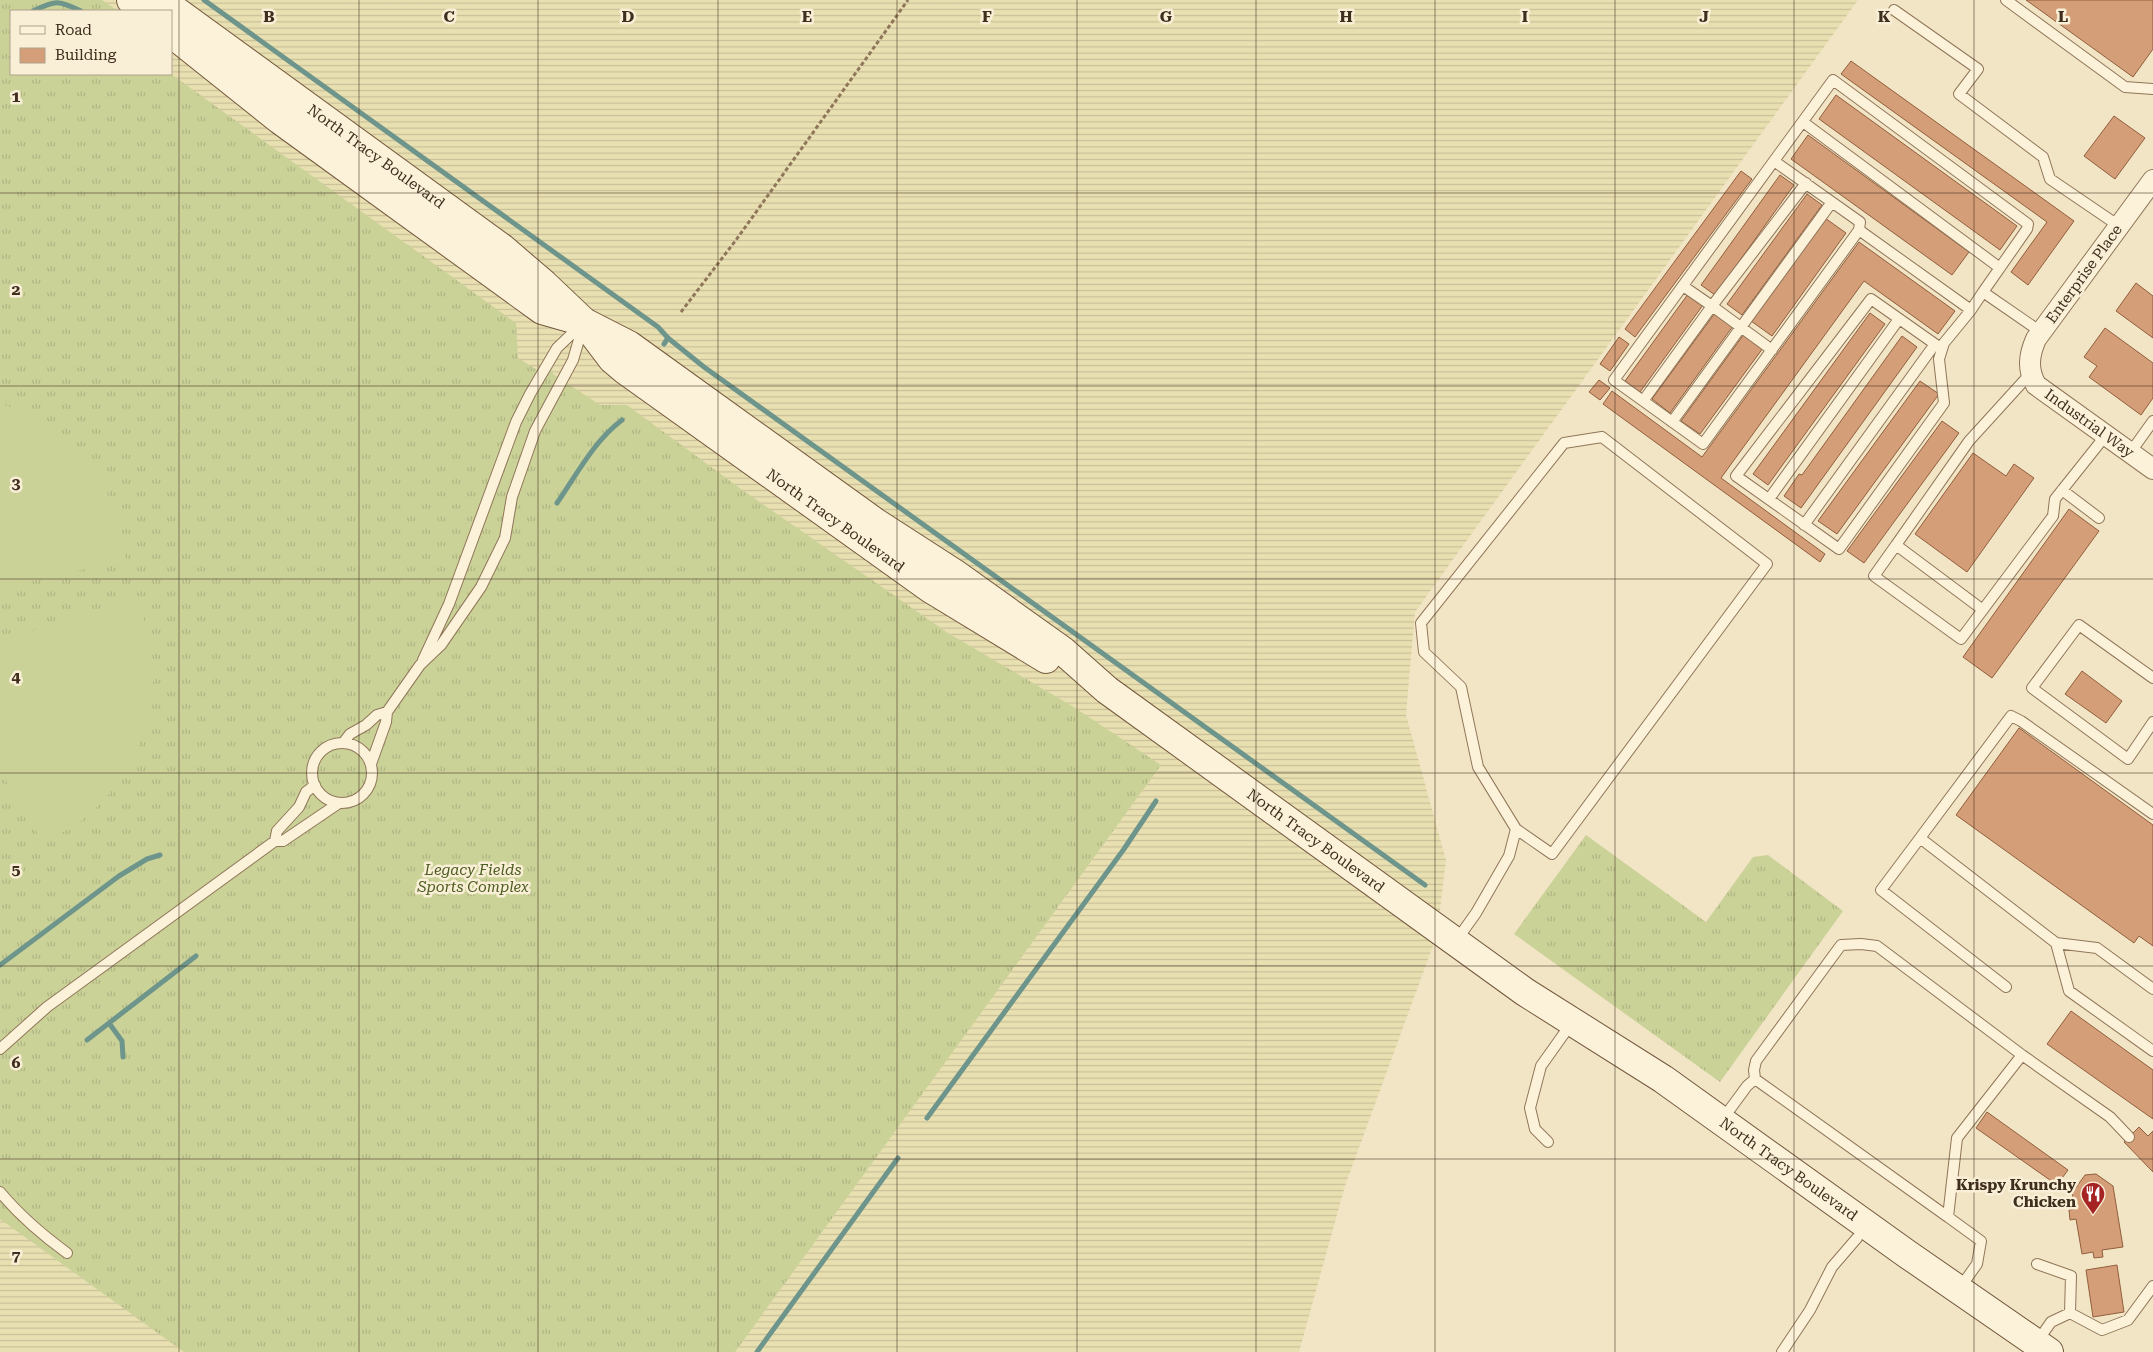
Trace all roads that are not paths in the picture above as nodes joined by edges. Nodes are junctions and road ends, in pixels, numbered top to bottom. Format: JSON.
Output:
{"nodes":[{"id":1,"x":131,"y":0,"type":"edge"},
{"id":2,"x":160,"y":0,"type":"edge"},
{"id":3,"x":2006,"y":0,"type":"edge"},
{"id":4,"x":143,"y":10,"type":"edge"},
{"id":5,"x":1894,"y":10,"type":"dead end"},
{"id":6,"x":172,"y":34,"type":"edge"},
{"id":7,"x":2153,"y":89,"type":"edge"},
{"id":8,"x":1803,"y":122,"type":"junction"},
{"id":9,"x":1774,"y":161,"type":"junction"},
{"id":10,"x":1806,"y":183,"type":"junction"},
{"id":11,"x":2151,"y":188,"type":"edge"},
{"id":12,"x":1832,"y":202,"type":"junction"},
{"id":13,"x":2119,"y":226,"type":"junction"},
{"id":14,"x":1859,"y":230,"type":"junction"},
{"id":15,"x":2000,"y":268,"type":"junction"},
{"id":16,"x":1683,"y":286,"type":"junction"},
{"id":17,"x":1983,"y":292,"type":"junction"},
{"id":18,"x":1712,"y":306,"type":"junction"},
{"id":19,"x":1971,"y":310,"type":"junction"},
{"id":20,"x":1899,"y":319,"type":"junction"},
{"id":21,"x":584,"y":322,"type":"junction"},
{"id":22,"x":1741,"y":328,"type":"junction"},
{"id":23,"x":2041,"y":332,"type":"junction"},
{"id":24,"x":1938,"y":346,"type":"junction"},
{"id":25,"x":1772,"y":350,"type":"junction"},
{"id":26,"x":2030,"y":374,"type":"junction"},
{"id":27,"x":1643,"y":401,"type":"junction"},
{"id":28,"x":2153,"y":421,"type":"edge"},
{"id":29,"x":1672,"y":422,"type":"junction"},
{"id":30,"x":2106,"y":435,"type":"junction"},
{"id":31,"x":2130,"y":453,"type":"junction"},
{"id":32,"x":2153,"y":469,"type":"edge"},
{"id":33,"x":2062,"y":490,"type":"junction"},
{"id":34,"x":1769,"y":499,"type":"junction"},
{"id":35,"x":2099,"y":518,"type":"dead end"},
{"id":36,"x":1804,"y":525,"type":"junction"},
{"id":37,"x":1896,"y":545,"type":"junction"},
{"id":38,"x":1982,"y":610,"type":"junction"},
{"id":39,"x":420,"y":665,"type":"junction"},
{"id":40,"x":2153,"y":678,"type":"edge"},
{"id":41,"x":387,"y":712,"type":"junction"},
{"id":42,"x":2153,"y":722,"type":"edge"},
{"id":43,"x":343,"y":743,"type":"junction"},
{"id":44,"x":371,"y":764,"type":"junction"},
{"id":45,"x":315,"y":785,"type":"junction"},
{"id":46,"x":339,"y":803,"type":"junction"},
{"id":47,"x":2153,"y":814,"type":"edge"},
{"id":48,"x":1516,"y":829,"type":"junction"},
{"id":49,"x":1920,"y":838,"type":"junction"},
{"id":50,"x":275,"y":840,"type":"junction"},
{"id":51,"x":1455,"y":941,"type":"junction"},
{"id":52,"x":2056,"y":943,"type":"junction"},
{"id":53,"x":2006,"y":987,"type":"dead end"},
{"id":54,"x":2153,"y":988,"type":"edge"},
{"id":55,"x":1525,"y":992,"type":"junction"},
{"id":56,"x":1568,"y":1028,"type":"junction"},
{"id":57,"x":0,"y":1049,"type":"edge"},
{"id":58,"x":2153,"y":1051,"type":"edge"},
{"id":59,"x":2022,"y":1055,"type":"junction"},
{"id":60,"x":1754,"y":1079,"type":"junction"},
{"id":61,"x":1721,"y":1120,"type":"junction"},
{"id":62,"x":2129,"y":1137,"type":"dead end"},
{"id":63,"x":1548,"y":1142,"type":"dead end"},
{"id":64,"x":0,"y":1192,"type":"edge"},
{"id":65,"x":1948,"y":1217,"type":"junction"},
{"id":66,"x":1857,"y":1238,"type":"junction"},
{"id":67,"x":67,"y":1253,"type":"dead end"},
{"id":68,"x":2037,"y":1264,"type":"dead end"},
{"id":69,"x":2153,"y":1286,"type":"edge"},
{"id":70,"x":1958,"y":1290,"type":"junction"},
{"id":71,"x":2070,"y":1313,"type":"junction"},
{"id":72,"x":2035,"y":1349,"type":"edge"},
{"id":73,"x":1782,"y":1352,"type":"edge"}],
"edges":[{"from":1,"to":4,"type":"main road"},
{"from":2,"to":21,"type":"main road","name":"North Tracy Boulevard"},
{"from":3,"to":7,"type":"lane"},
{"from":5,"to":13,"type":"lane"},
{"from":6,"to":21,"type":"main road","name":"North Tracy Boulevard"},
{"from":8,"to":9,"type":"lane"},
{"from":8,"to":15,"type":"lane"},
{"from":8,"to":15,"type":"lane"},
{"from":9,"to":10,"type":"lane"},
{"from":9,"to":16,"type":"lane"},
{"from":10,"to":12,"type":"lane"},
{"from":10,"to":18,"type":"lane"},
{"from":11,"to":13,"type":"street","name":"Enterprise Place"},
{"from":12,"to":14,"type":"lane"},
{"from":12,"to":22,"type":"lane"},
{"from":13,"to":23,"type":"street","name":"Enterprise Place"},
{"from":14,"to":19,"type":"lane"},
{"from":14,"to":25,"type":"lane"},
{"from":15,"to":17,"type":"lane"},
{"from":16,"to":18,"type":"lane"},
{"from":16,"to":27,"type":"lane"},
{"from":17,"to":19,"type":"lane"},
{"from":17,"to":23,"type":"lane"},
{"from":18,"to":22,"type":"lane"},
{"from":18,"to":27,"type":"lane"},
{"from":19,"to":24,"type":"lane"},
{"from":20,"to":24,"type":"lane"},
{"from":20,"to":34,"type":"lane"},
{"from":20,"to":34,"type":"lane"},
{"from":21,"to":39,"type":"lane"},
{"from":21,"to":39,"type":"lane"},
{"from":21,"to":51,"type":"main road","name":"North Tracy Boulevard"},
{"from":22,"to":25,"type":"lane"},
{"from":22,"to":29,"type":"lane"},
{"from":23,"to":26,"type":"street","name":"Enterprise Place"},
{"from":24,"to":36,"type":"lane"},
{"from":24,"to":36,"type":"lane"},
{"from":25,"to":29,"type":"lane"},
{"from":26,"to":30,"type":"street","name":"Industrial Way"},
{"from":26,"to":37,"type":"lane"},
{"from":27,"to":29,"type":"lane"},
{"from":28,"to":31,"type":"lane"},
{"from":30,"to":31,"type":"street","name":"Industrial Way"},
{"from":30,"to":33,"type":"lane"},
{"from":31,"to":32,"type":"street","name":"Industrial Way"},
{"from":33,"to":35,"type":"lane"},
{"from":33,"to":38,"type":"lane"},
{"from":34,"to":36,"type":"lane"},
{"from":37,"to":38,"type":"lane"},
{"from":37,"to":38,"type":"lane"},
{"from":39,"to":41,"type":"lane"},
{"from":40,"to":42,"type":"lane"},
{"from":41,"to":43,"type":"lane"},
{"from":41,"to":44,"type":"lane"},
{"from":43,"to":44,"type":"lane"},
{"from":43,"to":45,"type":"lane"},
{"from":44,"to":46,"type":"lane"},
{"from":45,"to":46,"type":"lane"},
{"from":45,"to":50,"type":"lane"},
{"from":46,"to":50,"type":"lane"},
{"from":47,"to":49,"type":"lane"},
{"from":48,"to":48,"type":"lane"},
{"from":48,"to":51,"type":"lane"},
{"from":49,"to":52,"type":"lane"},
{"from":49,"to":53,"type":"lane"},
{"from":50,"to":57,"type":"lane"},
{"from":51,"to":55,"type":"main road","name":"North Tracy Boulevard"},
{"from":52,"to":54,"type":"lane"},
{"from":52,"to":58,"type":"lane"},
{"from":55,"to":56,"type":"main road","name":"North Tracy Boulevard"},
{"from":55,"to":61,"type":"main road","name":"North Tracy Boulevard"},
{"from":56,"to":63,"type":"lane"},
{"from":56,"to":66,"type":"main road","name":"North Tracy Boulevard"},
{"from":59,"to":60,"type":"lane"},
{"from":59,"to":62,"type":"lane"},
{"from":59,"to":65,"type":"lane"},
{"from":60,"to":61,"type":"lane"},
{"from":60,"to":65,"type":"lane"},
{"from":61,"to":70,"type":"main road","name":"North Tracy Boulevard"},
{"from":64,"to":67,"type":"lane"},
{"from":65,"to":70,"type":"lane"},
{"from":66,"to":72,"type":"main road","name":"North Tracy Boulevard"},
{"from":66,"to":73,"type":"lane"},
{"from":68,"to":71,"type":"lane"},
{"from":69,"to":71,"type":"lane"},
{"from":70,"to":72,"type":"main road","name":"North Tracy Boulevard"},
{"from":71,"to":72,"type":"lane"}]}
